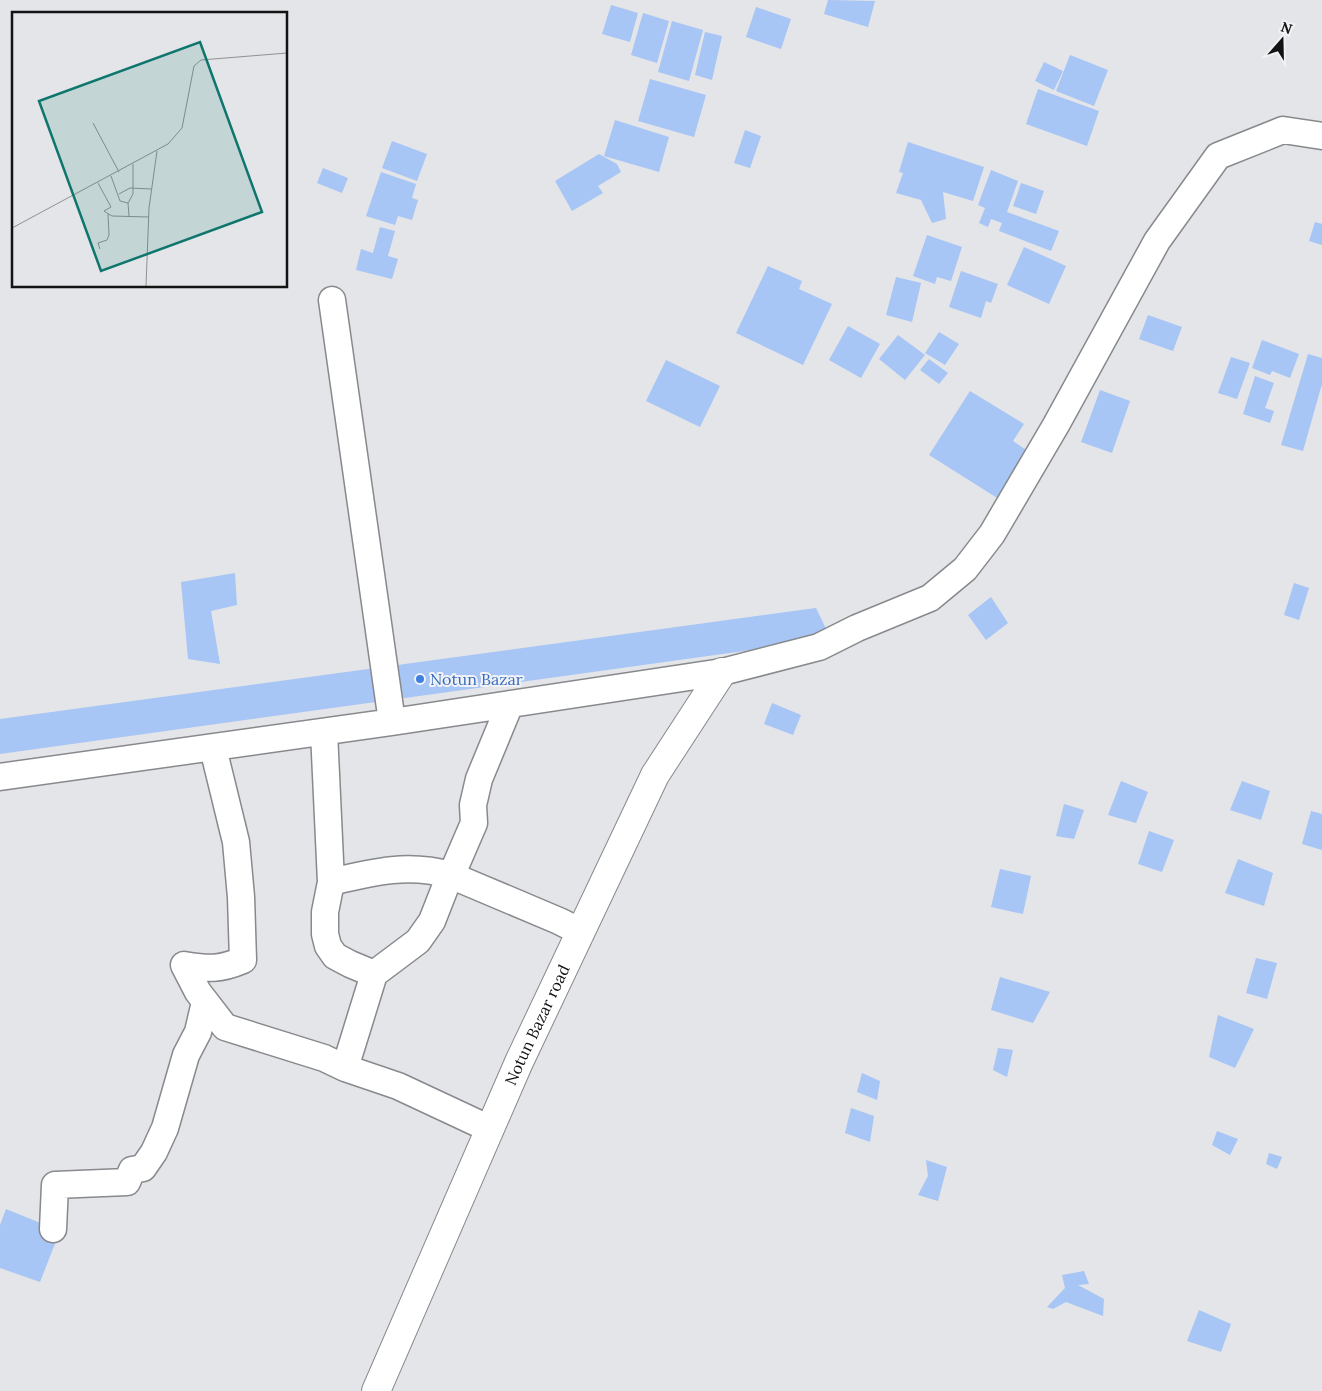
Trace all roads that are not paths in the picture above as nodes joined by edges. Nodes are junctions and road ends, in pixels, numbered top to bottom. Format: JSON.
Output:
{"nodes":[{"id":1,"x":1322,"y":136,"type":"edge"},
{"id":2,"x":332,"y":300,"type":"dead end"},
{"id":3,"x":722,"y":672,"type":"junction"},
{"id":4,"x":510,"y":704,"type":"junction"},
{"id":5,"x":392,"y":722,"type":"junction"},
{"id":6,"x":324,"y":732,"type":"junction"},
{"id":7,"x":212,"y":748,"type":"junction"},
{"id":8,"x":0,"y":777,"type":"edge"},
{"id":9,"x":450,"y":875,"type":"junction"},
{"id":10,"x":332,"y":882,"type":"junction"},
{"id":11,"x":581,"y":932,"type":"junction"},
{"id":12,"x":374,"y":974,"type":"junction"},
{"id":13,"x":205,"y":1002,"type":"junction"},
{"id":14,"x":345,"y":1068,"type":"junction"},
{"id":15,"x":490,"y":1128,"type":"junction"},
{"id":16,"x":53,"y":1229,"type":"dead end"},
{"id":17,"x":376,"y":1391,"type":"edge"}],
"edges":[{"from":1,"to":3,"type":"street"},
{"from":2,"to":5,"type":"street"},
{"from":3,"to":4,"type":"street"},
{"from":3,"to":11,"type":"street","name":"Notun Bazar road"},
{"from":4,"to":5,"type":"street"},
{"from":4,"to":9,"type":"street"},
{"from":5,"to":6,"type":"street"},
{"from":6,"to":7,"type":"street"},
{"from":6,"to":10,"type":"street"},
{"from":7,"to":8,"type":"street"},
{"from":7,"to":13,"type":"street"},
{"from":9,"to":10,"type":"street"},
{"from":9,"to":11,"type":"street"},
{"from":9,"to":12,"type":"street"},
{"from":10,"to":12,"type":"street"},
{"from":11,"to":15,"type":"street","name":"Notun Bazar road"},
{"from":12,"to":14,"type":"street"},
{"from":13,"to":14,"type":"street"},
{"from":13,"to":16,"type":"street"},
{"from":14,"to":15,"type":"street"},
{"from":15,"to":17,"type":"street","name":"Notun Bazar road"}]}
